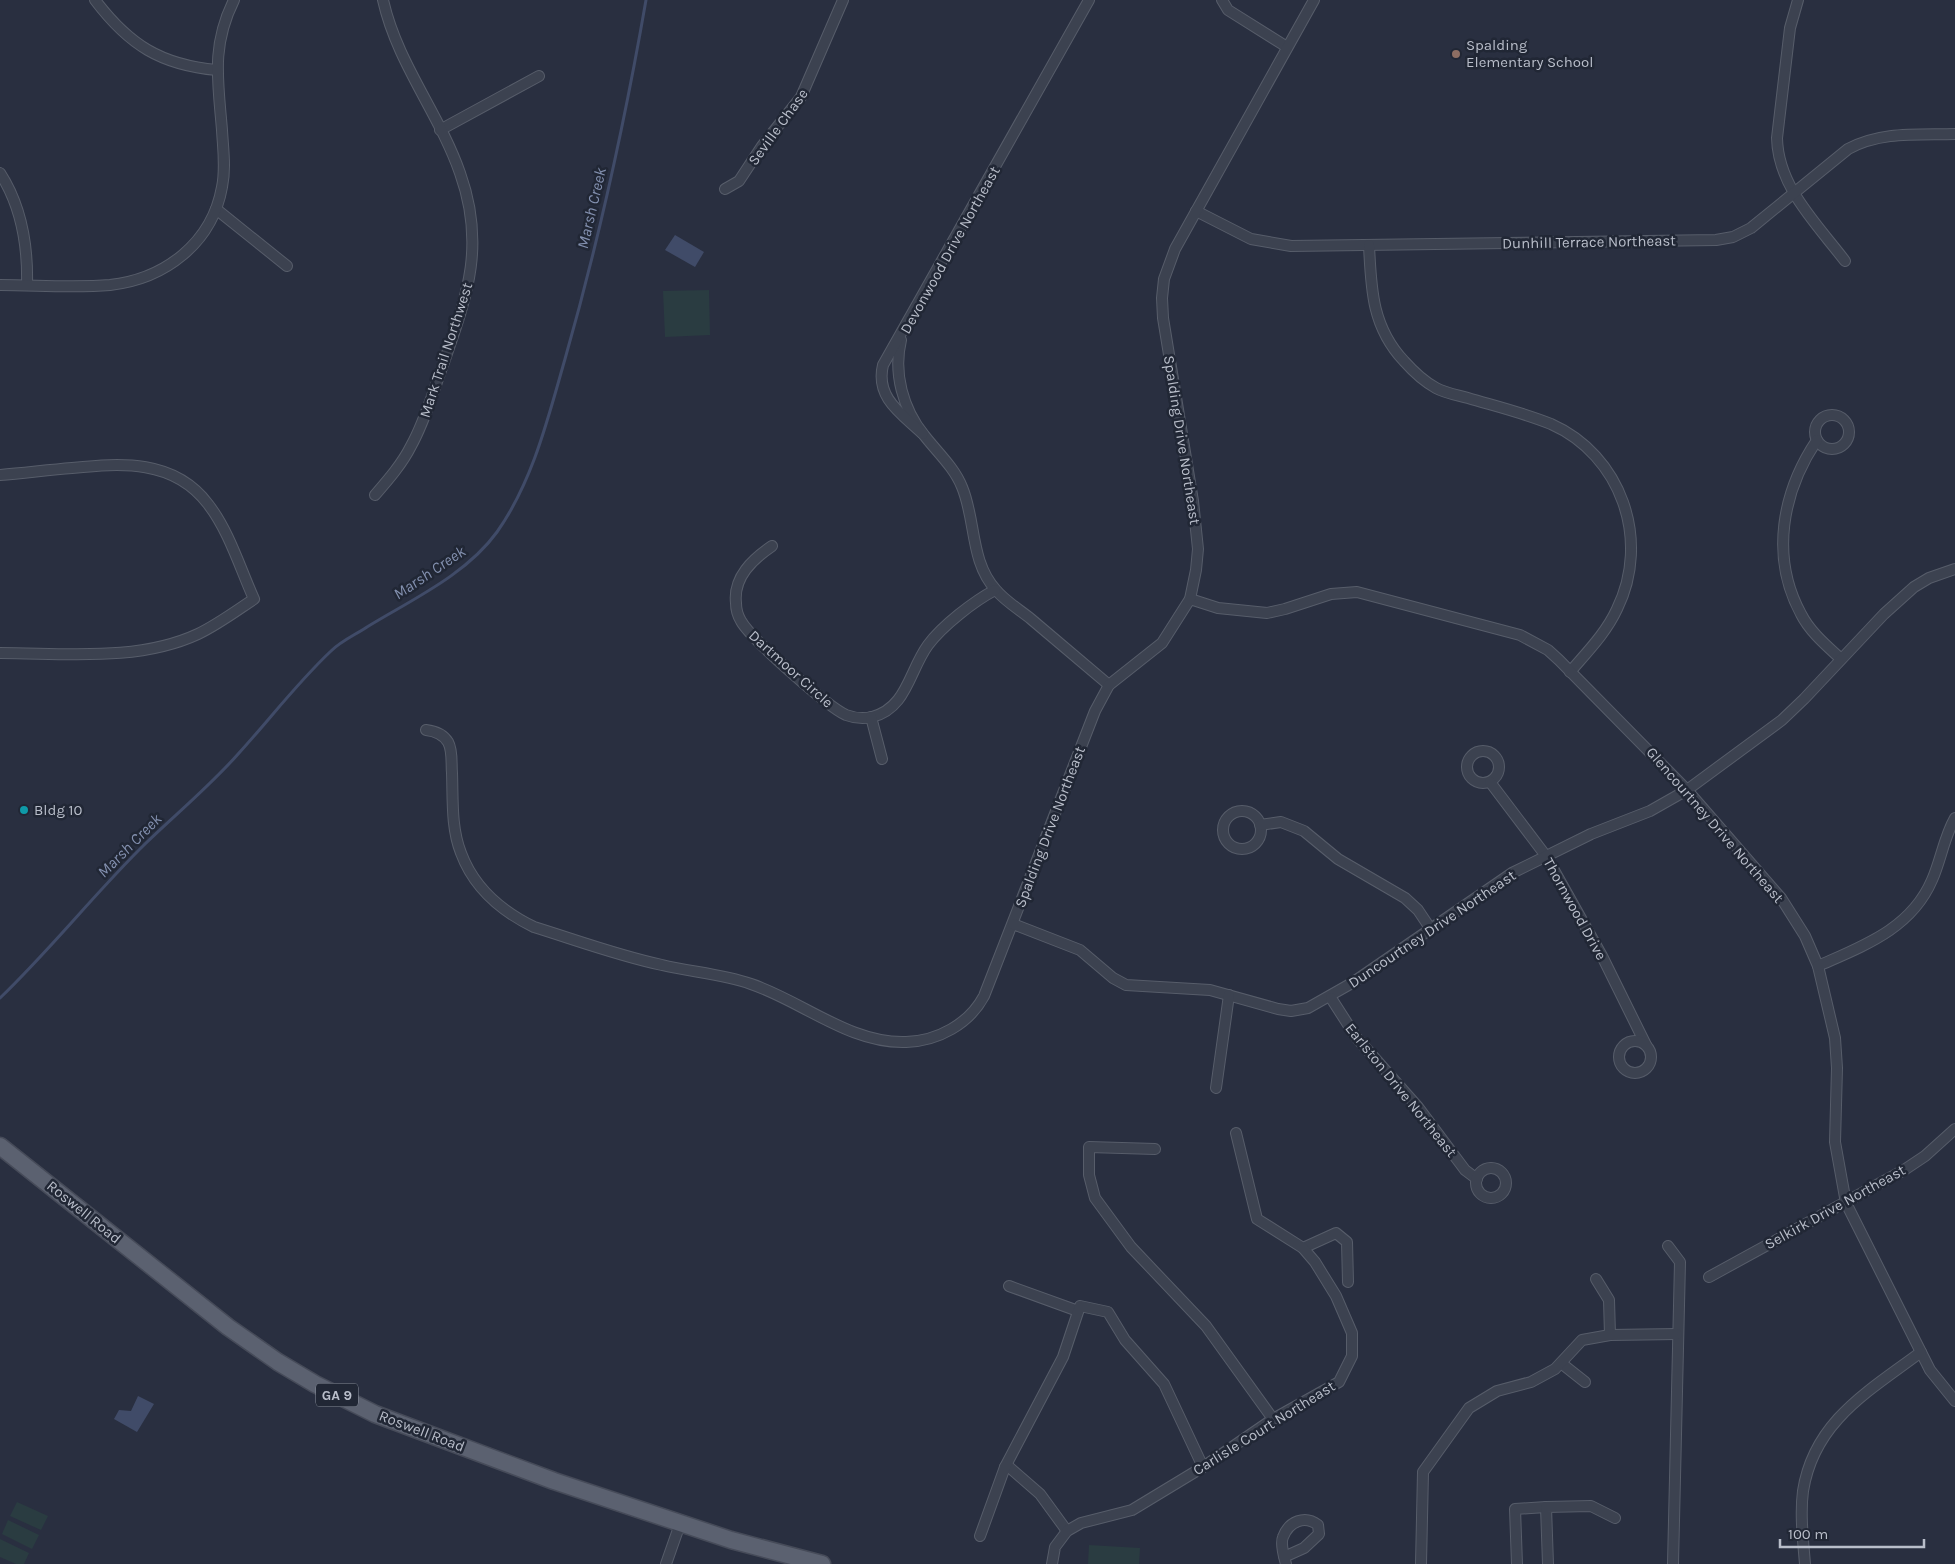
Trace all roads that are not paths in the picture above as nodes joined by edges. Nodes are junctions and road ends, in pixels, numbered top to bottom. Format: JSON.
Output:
{"nodes":[{"id":1,"x":95,"y":0,"type":"edge"},
{"id":2,"x":234,"y":0,"type":"edge"},
{"id":3,"x":383,"y":0,"type":"edge"},
{"id":4,"x":843,"y":0,"type":"edge"},
{"id":5,"x":1089,"y":0,"type":"edge"},
{"id":6,"x":1222,"y":0,"type":"edge"},
{"id":7,"x":1314,"y":0,"type":"edge"},
{"id":8,"x":1798,"y":0,"type":"edge"},
{"id":9,"x":1287,"y":47,"type":"junction"},
{"id":10,"x":217,"y":70,"type":"junction"},
{"id":11,"x":539,"y":76,"type":"dead end"},
{"id":12,"x":440,"y":130,"type":"junction"},
{"id":13,"x":1955,"y":134,"type":"edge"},
{"id":14,"x":0,"y":173,"type":"edge"},
{"id":15,"x":725,"y":189,"type":"dead end"},
{"id":16,"x":1793,"y":193,"type":"junction"},
{"id":17,"x":216,"y":209,"type":"junction"},
{"id":18,"x":1196,"y":211,"type":"junction"},
{"id":19,"x":1369,"y":245,"type":"junction"},
{"id":20,"x":1846,"y":261,"type":"dead end"},
{"id":21,"x":287,"y":266,"type":"dead end"},
{"id":22,"x":0,"y":285,"type":"edge"},
{"id":23,"x":27,"y":285,"type":"junction"},
{"id":24,"x":902,"y":331,"type":"junction"},
{"id":25,"x":923,"y":434,"type":"junction"},
{"id":26,"x":1817,"y":440,"type":"dead end"},
{"id":27,"x":0,"y":475,"type":"edge"},
{"id":28,"x":376,"y":495,"type":"dead end"},
{"id":29,"x":772,"y":546,"type":"dead end"},
{"id":30,"x":1955,"y":569,"type":"edge"},
{"id":31,"x":995,"y":590,"type":"junction"},
{"id":32,"x":1190,"y":599,"type":"junction"},
{"id":33,"x":0,"y":653,"type":"edge"},
{"id":34,"x":1841,"y":660,"type":"junction"},
{"id":35,"x":1570,"y":672,"type":"junction"},
{"id":36,"x":1109,"y":685,"type":"junction"},
{"id":37,"x":871,"y":717,"type":"junction"},
{"id":38,"x":426,"y":730,"type":"dead end"},
{"id":39,"x":882,"y":759,"type":"dead end"},
{"id":40,"x":1490,"y":782,"type":"dead end"},
{"id":41,"x":1687,"y":790,"type":"junction"},
{"id":42,"x":1955,"y":818,"type":"edge"},
{"id":43,"x":1260,"y":825,"type":"dead end"},
{"id":44,"x":1546,"y":856,"type":"junction"},
{"id":45,"x":1013,"y":924,"type":"junction"},
{"id":46,"x":1430,"y":928,"type":"junction"},
{"id":47,"x":1818,"y":966,"type":"junction"},
{"id":48,"x":1229,"y":995,"type":"junction"},
{"id":49,"x":1331,"y":998,"type":"junction"},
{"id":50,"x":1646,"y":1045,"type":"dead end"},
{"id":51,"x":1216,"y":1088,"type":"dead end"},
{"id":52,"x":1955,"y":1129,"type":"edge"},
{"id":53,"x":1236,"y":1133,"type":"dead end"},
{"id":54,"x":0,"y":1146,"type":"edge"},
{"id":55,"x":1155,"y":1149,"type":"dead end"},
{"id":56,"x":1477,"y":1179,"type":"dead end"},
{"id":57,"x":1846,"y":1203,"type":"junction"},
{"id":58,"x":1668,"y":1246,"type":"dead end"},
{"id":59,"x":1303,"y":1248,"type":"junction"},
{"id":60,"x":1710,"y":1277,"type":"dead end"},
{"id":61,"x":1596,"y":1279,"type":"dead end"},
{"id":62,"x":1348,"y":1282,"type":"dead end"},
{"id":63,"x":1010,"y":1286,"type":"dead end"},
{"id":64,"x":1078,"y":1312,"type":"junction"},
{"id":65,"x":1676,"y":1334,"type":"junction"},
{"id":66,"x":1610,"y":1335,"type":"junction"},
{"id":67,"x":1921,"y":1352,"type":"junction"},
{"id":68,"x":1561,"y":1363,"type":"junction"},
{"id":69,"x":1584,"y":1382,"type":"dead end"},
{"id":70,"x":1955,"y":1402,"type":"edge"},
{"id":71,"x":1273,"y":1419,"type":"junction"},
{"id":72,"x":1005,"y":1467,"type":"junction"},
{"id":73,"x":1203,"y":1467,"type":"junction"},
{"id":74,"x":1546,"y":1508,"type":"junction"},
{"id":75,"x":1615,"y":1518,"type":"dead end"},
{"id":76,"x":680,"y":1524,"type":"junction"},
{"id":77,"x":1067,"y":1532,"type":"junction"},
{"id":78,"x":980,"y":1536,"type":"dead end"},
{"id":79,"x":792,"y":1561,"type":"edge"},
{"id":80,"x":666,"y":1564,"type":"edge"},
{"id":81,"x":822,"y":1564,"type":"edge"},
{"id":82,"x":1052,"y":1564,"type":"edge"},
{"id":83,"x":1421,"y":1564,"type":"edge"},
{"id":84,"x":1517,"y":1564,"type":"edge"},
{"id":85,"x":1548,"y":1564,"type":"edge"},
{"id":86,"x":1673,"y":1564,"type":"edge"},
{"id":87,"x":1805,"y":1564,"type":"edge"}],
"edges":[{"from":1,"to":10,"type":"street"},
{"from":2,"to":10,"type":"street"},
{"from":3,"to":12,"type":"street","name":"Mark Trail Northwest"},
{"from":4,"to":15,"type":"street","name":"Seville Chase"},
{"from":5,"to":24,"type":"street","name":"Devonwood Drive Northeast"},
{"from":6,"to":9,"type":"street"},
{"from":7,"to":9,"type":"street","name":"Spalding Drive Northeast"},
{"from":8,"to":16,"type":"street"},
{"from":9,"to":18,"type":"street","name":"Spalding Drive Northeast"},
{"from":10,"to":17,"type":"street"},
{"from":11,"to":12,"type":"street"},
{"from":12,"to":28,"type":"street","name":"Mark Trail Northwest"},
{"from":13,"to":16,"type":"street","name":"Dunhill Terrace Northeast"},
{"from":14,"to":23,"type":"street"},
{"from":16,"to":19,"type":"street","name":"Dunhill Terrace Northeast"},
{"from":16,"to":20,"type":"street"},
{"from":17,"to":21,"type":"street"},
{"from":17,"to":23,"type":"street"},
{"from":18,"to":19,"type":"street","name":"Dunhill Terrace Northeast"},
{"from":18,"to":32,"type":"street","name":"Spalding Drive Northeast"},
{"from":19,"to":35,"type":"street"},
{"from":22,"to":23,"type":"street"},
{"from":24,"to":25,"type":"street","name":"Devonwood Drive Northeast"},
{"from":24,"to":25,"type":"street"},
{"from":25,"to":31,"type":"street","name":"Devonwood Drive Northeast"},
{"from":26,"to":34,"type":"street"},
{"from":27,"to":33,"type":"street"},
{"from":29,"to":37,"type":"street","name":"Dartmoor Circle"},
{"from":30,"to":34,"type":"street","name":"Duncourtney Drive Northeast"},
{"from":31,"to":36,"type":"street","name":"Devonwood Drive Northeast"},
{"from":31,"to":37,"type":"street"},
{"from":32,"to":35,"type":"street","name":"Glencourtney Drive Northeast"},
{"from":32,"to":36,"type":"street","name":"Spalding Drive Northeast"},
{"from":34,"to":41,"type":"street","name":"Duncourtney Drive Northeast"},
{"from":35,"to":41,"type":"street","name":"Glencourtney Drive Northeast"},
{"from":36,"to":45,"type":"street","name":"Spalding Drive Northeast"},
{"from":37,"to":39,"type":"street"},
{"from":38,"to":45,"type":"street","name":"Spalding Drive Northeast"},
{"from":40,"to":44,"type":"street","name":"Thornwood Drive"},
{"from":41,"to":44,"type":"street","name":"Duncourtney Drive Northeast"},
{"from":41,"to":47,"type":"street","name":"Glencourtney Drive Northeast"},
{"from":42,"to":47,"type":"street"},
{"from":43,"to":46,"type":"street"},
{"from":44,"to":46,"type":"street","name":"Duncourtney Drive Northeast"},
{"from":44,"to":50,"type":"street","name":"Thornwood Drive"},
{"from":45,"to":48,"type":"street","name":"Duncourtney Drive Northeast"},
{"from":46,"to":49,"type":"street","name":"Duncourtney Drive Northeast"},
{"from":47,"to":57,"type":"street","name":"Glencourtney Drive Northeast"},
{"from":48,"to":49,"type":"street","name":"Duncourtney Drive Northeast"},
{"from":48,"to":51,"type":"street"},
{"from":49,"to":56,"type":"street","name":"Earlston Drive Northeast"},
{"from":52,"to":57,"type":"street","name":"Selkirk Drive Northeast"},
{"from":53,"to":59,"type":"street","name":"Carlisle Court Northeast"},
{"from":54,"to":76,"type":"main road","name":"Roswell Road","number":"GA 9"},
{"from":55,"to":71,"type":"street"},
{"from":57,"to":60,"type":"street","name":"Selkirk Drive Northeast"},
{"from":57,"to":67,"type":"street","name":"Glencourtney Drive Northeast"},
{"from":58,"to":65,"type":"street"},
{"from":59,"to":62,"type":"street"},
{"from":59,"to":71,"type":"street","name":"Carlisle Court Northeast"},
{"from":61,"to":66,"type":"street"},
{"from":63,"to":64,"type":"street"},
{"from":64,"to":72,"type":"street"},
{"from":64,"to":73,"type":"street"},
{"from":65,"to":66,"type":"street"},
{"from":65,"to":86,"type":"street"},
{"from":66,"to":68,"type":"street"},
{"from":67,"to":70,"type":"street","name":"Glencourtney Drive Northeast"},
{"from":67,"to":87,"type":"street"},
{"from":68,"to":69,"type":"street"},
{"from":68,"to":83,"type":"street"},
{"from":71,"to":73,"type":"street","name":"Carlisle Court Northeast"},
{"from":72,"to":77,"type":"street"},
{"from":72,"to":78,"type":"street"},
{"from":73,"to":77,"type":"street","name":"Carlisle Court Northeast"},
{"from":74,"to":75,"type":"street"},
{"from":74,"to":84,"type":"street"},
{"from":74,"to":85,"type":"street"},
{"from":76,"to":79,"type":"main road","name":"Roswell Road","number":"GA 9"},
{"from":76,"to":80,"type":"street"},
{"from":77,"to":82,"type":"street"},
{"from":79,"to":81,"type":"main road","name":"Roswell Road","number":"GA 9"}]}
